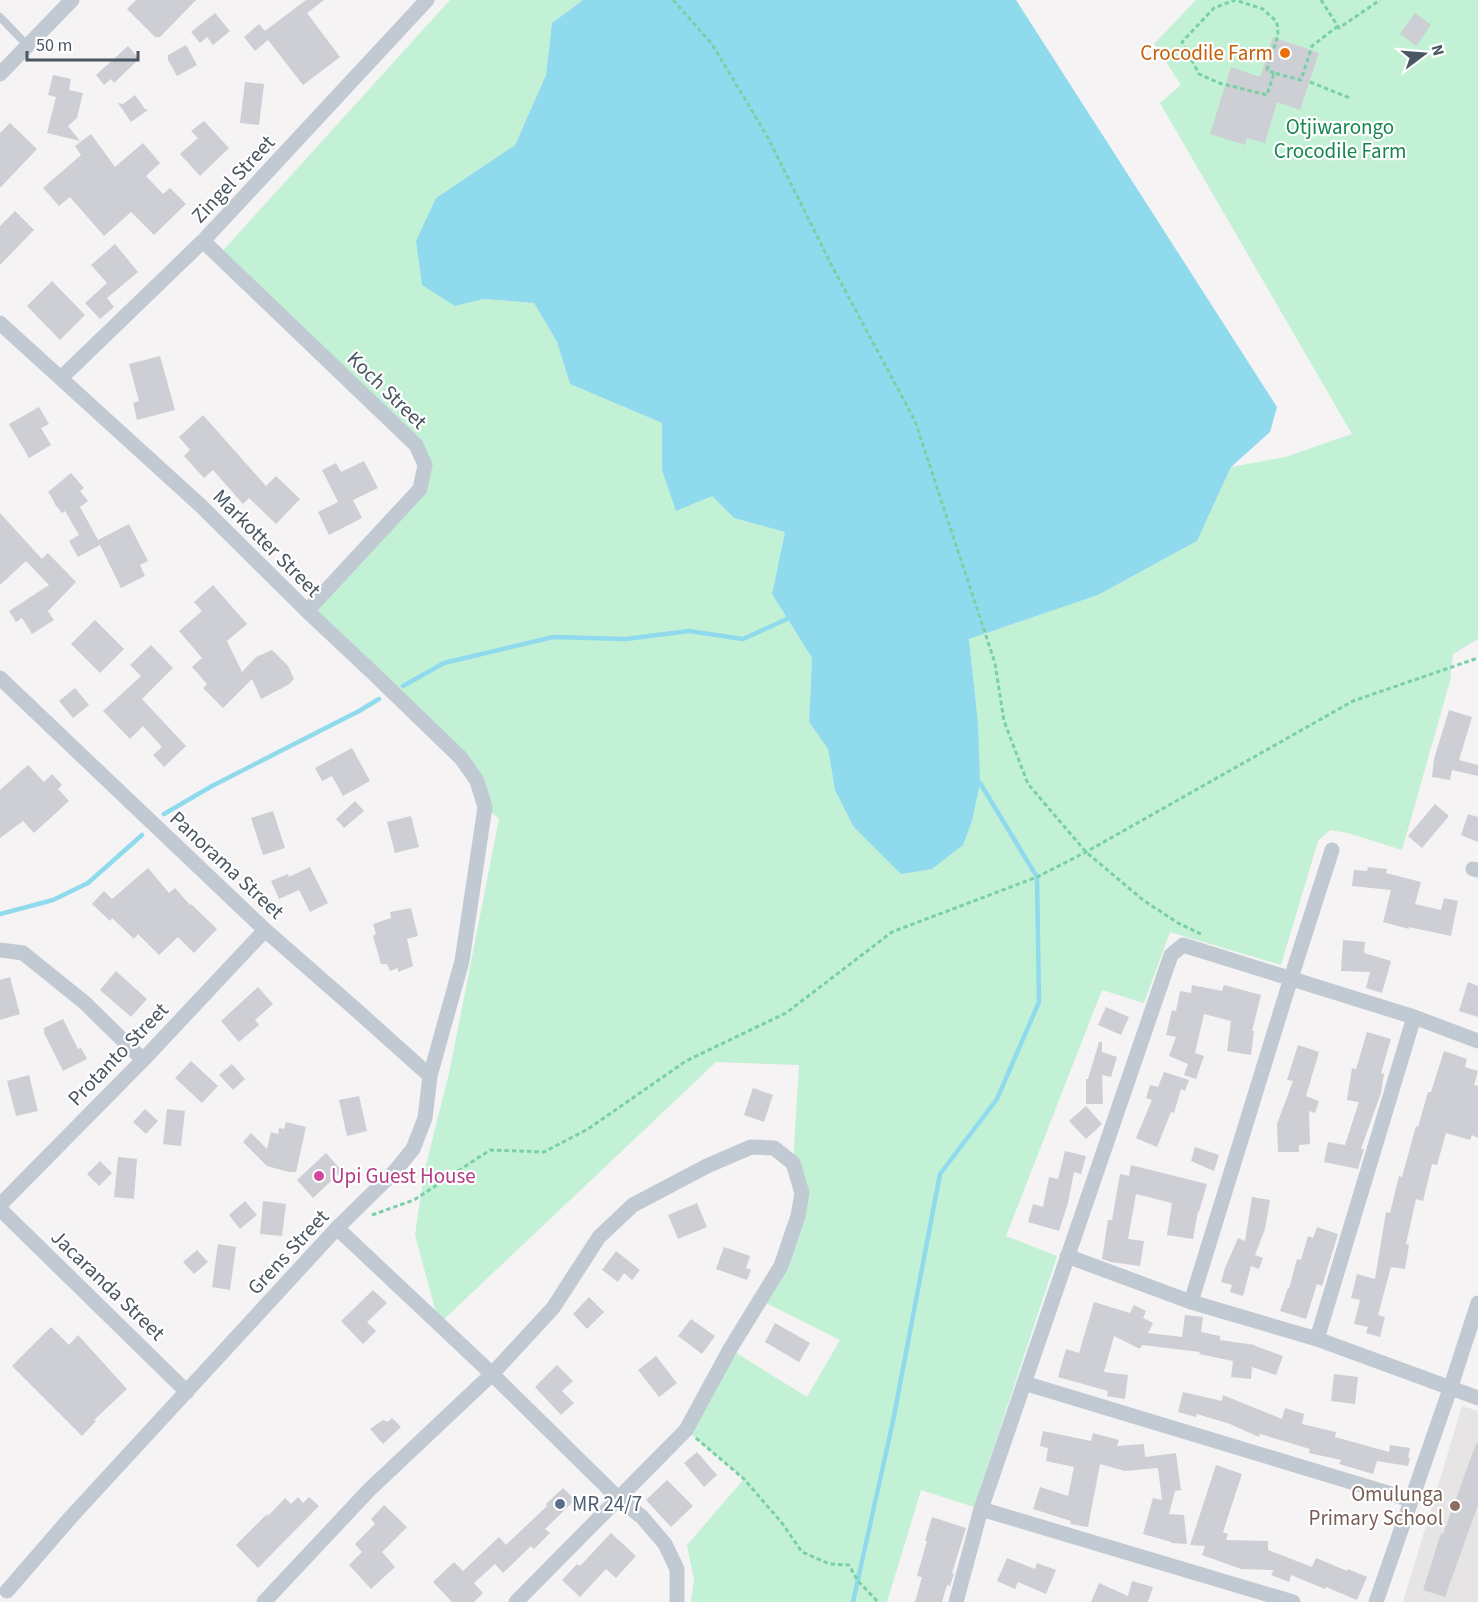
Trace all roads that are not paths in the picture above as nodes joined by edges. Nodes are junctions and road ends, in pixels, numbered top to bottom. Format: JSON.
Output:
{"nodes":[{"id":1,"x":72,"y":0,"type":"edge"},
{"id":2,"x":427,"y":0,"type":"edge"},
{"id":3,"x":0,"y":17,"type":"edge"},
{"id":4,"x":27,"y":45,"type":"junction"},
{"id":5,"x":0,"y":74,"type":"edge"},
{"id":6,"x":203,"y":241,"type":"junction"},
{"id":7,"x":0,"y":323,"type":"edge"},
{"id":8,"x":61,"y":378,"type":"junction"},
{"id":9,"x":307,"y":611,"type":"junction"},
{"id":10,"x":0,"y":678,"type":"edge"},
{"id":11,"x":486,"y":807,"type":"joint"},
{"id":12,"x":1332,"y":850,"type":"dead end"},
{"id":13,"x":265,"y":930,"type":"junction"},
{"id":14,"x":0,"y":950,"type":"edge"},
{"id":15,"x":1291,"y":978,"type":"junction"},
{"id":16,"x":1414,"y":1017,"type":"junction"},
{"id":17,"x":1478,"y":1041,"type":"edge"},
{"id":18,"x":142,"y":1060,"type":"junction"},
{"id":19,"x":430,"y":1076,"type":"junction"},
{"id":20,"x":0,"y":1207,"type":"edge"},
{"id":21,"x":338,"y":1228,"type":"junction"},
{"id":22,"x":1067,"y":1256,"type":"junction"},
{"id":23,"x":1191,"y":1302,"type":"junction"},
{"id":24,"x":1478,"y":1303,"type":"edge"},
{"id":25,"x":1317,"y":1339,"type":"junction"},
{"id":26,"x":492,"y":1374,"type":"junction"},
{"id":27,"x":1024,"y":1383,"type":"junction"},
{"id":28,"x":1450,"y":1389,"type":"junction"},
{"id":29,"x":187,"y":1392,"type":"junction"},
{"id":30,"x":1478,"y":1398,"type":"edge"},
{"id":31,"x":618,"y":1497,"type":"junction"},
{"id":32,"x":1411,"y":1500,"type":"junction"},
{"id":33,"x":981,"y":1509,"type":"junction"},
{"id":34,"x":3,"y":1587,"type":"edge"},
{"id":35,"x":19,"y":1602,"type":"edge"},
{"id":36,"x":264,"y":1602,"type":"edge"},
{"id":37,"x":516,"y":1602,"type":"edge"},
{"id":38,"x":677,"y":1602,"type":"edge"},
{"id":39,"x":956,"y":1602,"type":"edge"},
{"id":40,"x":1293,"y":1602,"type":"edge"},
{"id":41,"x":1376,"y":1602,"type":"edge"}],
"edges":[{"from":1,"to":4,"type":"street"},
{"from":2,"to":6,"type":"street","name":"Zingel Street"},
{"from":3,"to":4,"type":"lane"},
{"from":4,"to":5,"type":"street"},
{"from":6,"to":8,"type":"street","name":"Zingel Street"},
{"from":6,"to":9,"type":"street","name":"Koch Street"},
{"from":7,"to":8,"type":"street","name":"Markotter Street"},
{"from":8,"to":9,"type":"street","name":"Markotter Street"},
{"from":9,"to":11,"type":"street","name":"Markotter Street"},
{"from":10,"to":13,"type":"street","name":"Panorama Street"},
{"from":11,"to":19,"type":"street","name":"Grens Street"},
{"from":12,"to":15,"type":"street"},
{"from":13,"to":18,"type":"street","name":"Protanto Street"},
{"from":13,"to":19,"type":"street","name":"Panorama Street"},
{"from":14,"to":18,"type":"street"},
{"from":15,"to":16,"type":"street"},
{"from":15,"to":22,"type":"street"},
{"from":15,"to":23,"type":"street"},
{"from":16,"to":17,"type":"street"},
{"from":16,"to":25,"type":"street"},
{"from":18,"to":20,"type":"street","name":"Protanto Street"},
{"from":19,"to":21,"type":"street","name":"Grens Street"},
{"from":20,"to":29,"type":"street","name":"Jacaranda Street"},
{"from":21,"to":26,"type":"street"},
{"from":21,"to":29,"type":"street","name":"Grens Street"},
{"from":22,"to":23,"type":"street"},
{"from":22,"to":27,"type":"street"},
{"from":23,"to":25,"type":"street"},
{"from":24,"to":28,"type":"street"},
{"from":25,"to":28,"type":"street"},
{"from":26,"to":31,"type":"street"},
{"from":26,"to":31,"type":"street"},
{"from":26,"to":36,"type":"street"},
{"from":27,"to":32,"type":"street"},
{"from":27,"to":33,"type":"street"},
{"from":28,"to":30,"type":"street"},
{"from":28,"to":32,"type":"street"},
{"from":29,"to":34,"type":"street","name":"Grens Street"},
{"from":31,"to":37,"type":"street"},
{"from":31,"to":38,"type":"street"},
{"from":32,"to":41,"type":"street"},
{"from":33,"to":39,"type":"street"},
{"from":33,"to":40,"type":"street"},
{"from":34,"to":35,"type":"street"}]}
